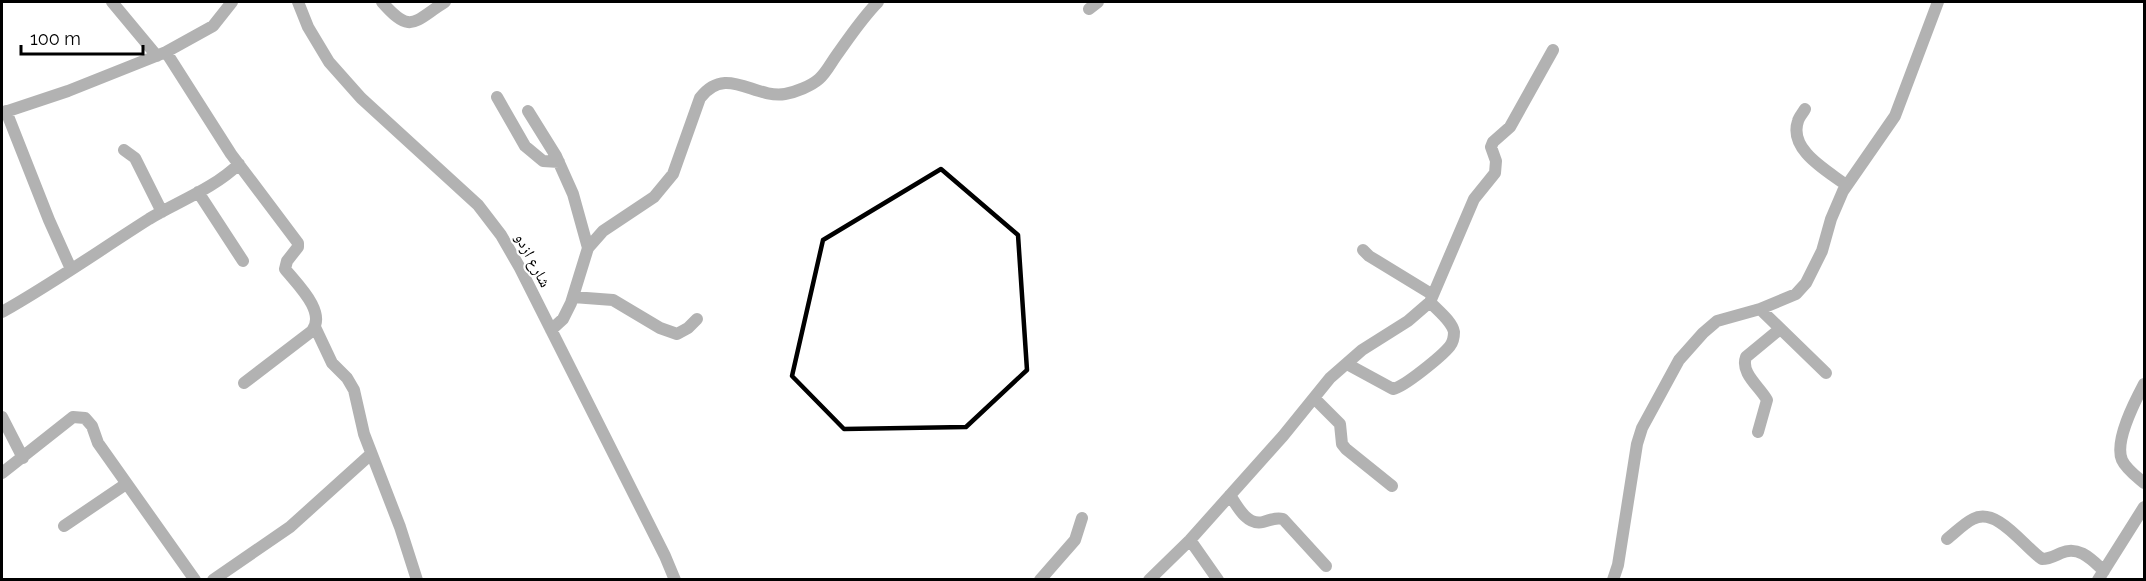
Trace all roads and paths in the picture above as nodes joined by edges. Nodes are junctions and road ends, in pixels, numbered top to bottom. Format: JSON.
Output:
{"nodes":[{"id":1,"x":112,"y":2,"type":"edge"},
{"id":2,"x":232,"y":2,"type":"edge"},
{"id":3,"x":298,"y":2,"type":"edge"},
{"id":4,"x":382,"y":2,"type":"edge"},
{"id":5,"x":445,"y":2,"type":"edge"},
{"id":6,"x":878,"y":2,"type":"edge"},
{"id":7,"x":1938,"y":2,"type":"edge"},
{"id":8,"x":1553,"y":50,"type":"dead end"},
{"id":9,"x":162,"y":54,"type":"junction"},
{"id":10,"x":497,"y":97,"type":"dead end"},
{"id":11,"x":1805,"y":109,"type":"dead end"},
{"id":12,"x":528,"y":111,"type":"dead end"},
{"id":13,"x":4,"y":112,"type":"edge"},
{"id":14,"x":124,"y":150,"type":"dead end"},
{"id":15,"x":559,"y":162,"type":"junction"},
{"id":16,"x":239,"y":164,"type":"junction"},
{"id":17,"x":1846,"y":185,"type":"junction"},
{"id":18,"x":198,"y":192,"type":"junction"},
{"id":19,"x":162,"y":212,"type":"junction"},
{"id":20,"x":588,"y":248,"type":"junction"},
{"id":21,"x":1363,"y":250,"type":"dead end"},
{"id":22,"x":243,"y":261,"type":"dead end"},
{"id":23,"x":71,"y":269,"type":"junction"},
{"id":24,"x":573,"y":297,"type":"junction"},
{"id":25,"x":1431,"y":299,"type":"junction"},
{"id":26,"x":1760,"y":309,"type":"junction"},
{"id":27,"x":2,"y":312,"type":"edge"},
{"id":28,"x":697,"y":319,"type":"dead end"},
{"id":29,"x":315,"y":327,"type":"junction"},
{"id":30,"x":1780,"y":329,"type":"junction"},
{"id":31,"x":550,"y":330,"type":"junction"},
{"id":32,"x":1347,"y":364,"type":"junction"},
{"id":33,"x":1826,"y":373,"type":"dead end"},
{"id":34,"x":244,"y":383,"type":"dead end"},
{"id":35,"x":2145,"y":384,"type":"edge"},
{"id":36,"x":1314,"y":398,"type":"junction"},
{"id":37,"x":2,"y":417,"type":"edge"},
{"id":38,"x":1758,"y":432,"type":"dead end"},
{"id":39,"x":371,"y":454,"type":"junction"},
{"id":40,"x":23,"y":458,"type":"junction"},
{"id":41,"x":2,"y":473,"type":"edge"},
{"id":42,"x":2145,"y":483,"type":"edge"},
{"id":43,"x":126,"y":484,"type":"junction"},
{"id":44,"x":1392,"y":486,"type":"dead end"},
{"id":45,"x":1230,"y":495,"type":"junction"},
{"id":46,"x":2145,"y":507,"type":"edge"},
{"id":47,"x":1082,"y":519,"type":"dead end"},
{"id":48,"x":64,"y":526,"type":"dead end"},
{"id":49,"x":1947,"y":539,"type":"dead end"},
{"id":50,"x":1190,"y":540,"type":"junction"},
{"id":51,"x":1326,"y":566,"type":"dead end"},
{"id":52,"x":2101,"y":575,"type":"edge"},
{"id":53,"x":195,"y":579,"type":"edge"},
{"id":54,"x":213,"y":579,"type":"edge"},
{"id":55,"x":417,"y":579,"type":"edge"},
{"id":56,"x":675,"y":579,"type":"edge"},
{"id":57,"x":1040,"y":579,"type":"edge"},
{"id":58,"x":1149,"y":579,"type":"edge"},
{"id":59,"x":1218,"y":579,"type":"edge"},
{"id":60,"x":1613,"y":579,"type":"edge"}],
"edges":[{"from":1,"to":9,"type":"street"},
{"from":2,"to":9,"type":"street"},
{"from":3,"to":31,"type":"street","name":"شارع ازدو"},
{"from":4,"to":5,"type":"street"},
{"from":6,"to":20,"type":"street"},
{"from":7,"to":17,"type":"street"},
{"from":8,"to":25,"type":"street"},
{"from":9,"to":13,"type":"street"},
{"from":9,"to":16,"type":"street"},
{"from":10,"to":15,"type":"street"},
{"from":11,"to":17,"type":"street"},
{"from":12,"to":15,"type":"street"},
{"from":13,"to":23,"type":"street"},
{"from":14,"to":19,"type":"street"},
{"from":15,"to":20,"type":"street"},
{"from":16,"to":18,"type":"street"},
{"from":16,"to":29,"type":"street"},
{"from":17,"to":26,"type":"street"},
{"from":18,"to":19,"type":"street"},
{"from":18,"to":22,"type":"street"},
{"from":19,"to":23,"type":"street"},
{"from":20,"to":24,"type":"street"},
{"from":21,"to":25,"type":"street"},
{"from":23,"to":27,"type":"street"},
{"from":24,"to":28,"type":"street"},
{"from":24,"to":31,"type":"street"},
{"from":25,"to":32,"type":"street"},
{"from":25,"to":32,"type":"street"},
{"from":26,"to":30,"type":"street"},
{"from":26,"to":60,"type":"street"},
{"from":29,"to":34,"type":"street"},
{"from":29,"to":39,"type":"street"},
{"from":30,"to":33,"type":"street"},
{"from":30,"to":38,"type":"street"},
{"from":31,"to":56,"type":"street","name":"شارع ازدو"},
{"from":32,"to":36,"type":"street"},
{"from":35,"to":42,"type":"street"},
{"from":36,"to":44,"type":"street"},
{"from":36,"to":45,"type":"street"},
{"from":37,"to":40,"type":"street"},
{"from":39,"to":54,"type":"street"},
{"from":39,"to":55,"type":"street"},
{"from":40,"to":41,"type":"street"},
{"from":40,"to":43,"type":"street"},
{"from":43,"to":48,"type":"street"},
{"from":43,"to":53,"type":"street"},
{"from":45,"to":50,"type":"street"},
{"from":45,"to":51,"type":"street"},
{"from":46,"to":52,"type":"street"},
{"from":47,"to":57,"type":"street"},
{"from":49,"to":52,"type":"street"},
{"from":50,"to":58,"type":"street"},
{"from":50,"to":59,"type":"street"}]}
